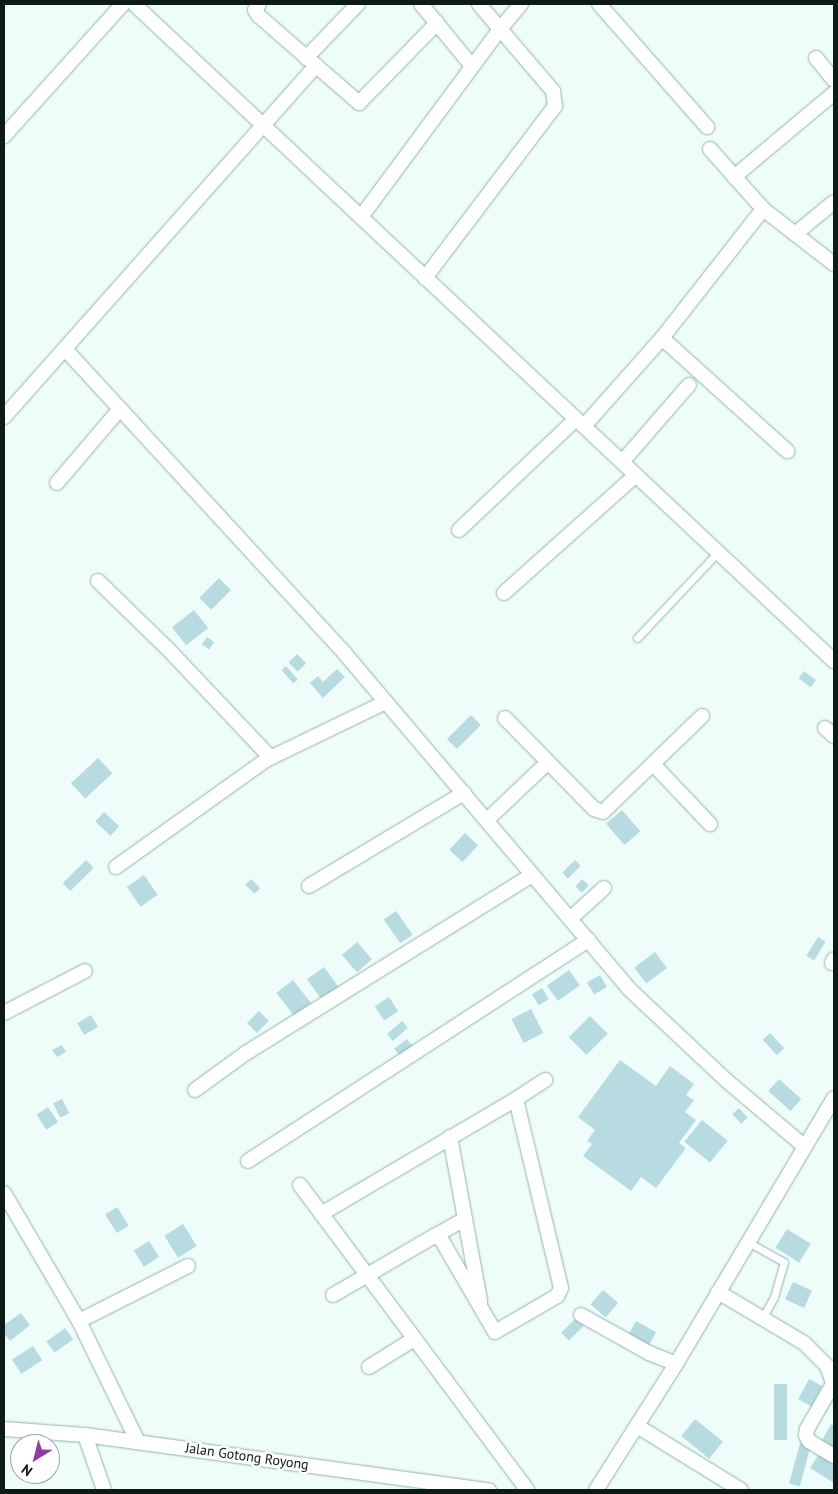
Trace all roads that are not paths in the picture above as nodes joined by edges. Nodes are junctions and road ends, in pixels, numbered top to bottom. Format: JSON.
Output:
{"nodes":[{"id":1,"x":122,"y":4,"type":"edge"},
{"id":2,"x":134,"y":4,"type":"edge"},
{"id":3,"x":259,"y":4,"type":"edge"},
{"id":4,"x":358,"y":4,"type":"edge"},
{"id":5,"x":421,"y":4,"type":"edge"},
{"id":6,"x":479,"y":4,"type":"edge"},
{"id":7,"x":521,"y":4,"type":"edge"},
{"id":8,"x":599,"y":4,"type":"edge"},
{"id":9,"x":437,"y":23,"type":"junction"},
{"id":10,"x":500,"y":29,"type":"junction"},
{"id":11,"x":816,"y":58,"type":"dead end"},
{"id":12,"x":311,"y":62,"type":"junction"},
{"id":13,"x":472,"y":66,"type":"junction"},
{"id":14,"x":834,"y":80,"type":"edge"},
{"id":15,"x":834,"y":93,"type":"edge"},
{"id":16,"x":262,"y":125,"type":"junction"},
{"id":17,"x":707,"y":127,"type":"dead end"},
{"id":18,"x":4,"y":136,"type":"edge"},
{"id":19,"x":710,"y":149,"type":"dead end"},
{"id":20,"x":734,"y":177,"type":"junction"},
{"id":21,"x":834,"y":202,"type":"edge"},
{"id":22,"x":763,"y":209,"type":"junction"},
{"id":23,"x":361,"y":217,"type":"junction"},
{"id":24,"x":795,"y":234,"type":"junction"},
{"id":25,"x":834,"y":264,"type":"edge"},
{"id":26,"x":426,"y":278,"type":"junction"},
{"id":27,"x":662,"y":338,"type":"junction"},
{"id":28,"x":65,"y":349,"type":"junction"},
{"id":29,"x":689,"y":385,"type":"dead end"},
{"id":30,"x":120,"y":408,"type":"junction"},
{"id":31,"x":4,"y":417,"type":"edge"},
{"id":32,"x":580,"y":423,"type":"junction"},
{"id":33,"x":787,"y":451,"type":"dead end"},
{"id":34,"x":622,"y":462,"type":"junction"},
{"id":35,"x":636,"y":475,"type":"junction"},
{"id":36,"x":56,"y":483,"type":"dead end"},
{"id":37,"x":459,"y":530,"type":"dead end"},
{"id":38,"x":718,"y":552,"type":"junction"},
{"id":39,"x":98,"y":581,"type":"dead end"},
{"id":40,"x":504,"y":593,"type":"dead end"},
{"id":41,"x":637,"y":638,"type":"dead end"},
{"id":42,"x":834,"y":661,"type":"edge"},
{"id":43,"x":386,"y":702,"type":"junction"},
{"id":44,"x":702,"y":716,"type":"dead end"},
{"id":45,"x":504,"y":718,"type":"dead end"},
{"id":46,"x":271,"y":758,"type":"junction"},
{"id":47,"x":547,"y":763,"type":"junction"},
{"id":48,"x":653,"y":764,"type":"junction"},
{"id":49,"x":464,"y":793,"type":"junction"},
{"id":50,"x":487,"y":820,"type":"junction"},
{"id":51,"x":710,"y":824,"type":"dead end"},
{"id":52,"x":116,"y":867,"type":"dead end"},
{"id":53,"x":532,"y":875,"type":"junction"},
{"id":54,"x":309,"y":886,"type":"dead end"},
{"id":55,"x":604,"y":888,"type":"dead end"},
{"id":56,"x":570,"y":919,"type":"junction"},
{"id":57,"x":588,"y":940,"type":"junction"},
{"id":58,"x":85,"y":971,"type":"dead end"},
{"id":59,"x":4,"y":1013,"type":"edge"},
{"id":60,"x":545,"y":1080,"type":"dead end"},
{"id":61,"x":195,"y":1090,"type":"dead end"},
{"id":62,"x":834,"y":1098,"type":"edge"},
{"id":63,"x":516,"y":1099,"type":"junction"},
{"id":64,"x":450,"y":1137,"type":"junction"},
{"id":65,"x":804,"y":1146,"type":"junction"},
{"id":66,"x":248,"y":1161,"type":"dead end"},
{"id":67,"x":300,"y":1185,"type":"dead end"},
{"id":68,"x":4,"y":1193,"type":"edge"},
{"id":69,"x":321,"y":1214,"type":"junction"},
{"id":70,"x":465,"y":1219,"type":"junction"},
{"id":71,"x":438,"y":1234,"type":"junction"},
{"id":72,"x":748,"y":1242,"type":"junction"},
{"id":73,"x":188,"y":1266,"type":"dead end"},
{"id":74,"x":366,"y":1274,"type":"junction"},
{"id":75,"x":718,"y":1292,"type":"junction"},
{"id":76,"x":333,"y":1295,"type":"dead end"},
{"id":77,"x":482,"y":1313,"type":"junction"},
{"id":78,"x":581,"y":1315,"type":"dead end"},
{"id":79,"x":763,"y":1317,"type":"junction"},
{"id":80,"x":80,"y":1321,"type":"junction"},
{"id":81,"x":414,"y":1340,"type":"junction"},
{"id":82,"x":676,"y":1364,"type":"junction"},
{"id":83,"x":369,"y":1367,"type":"dead end"},
{"id":84,"x":834,"y":1384,"type":"edge"},
{"id":85,"x":637,"y":1426,"type":"junction"},
{"id":86,"x":4,"y":1429,"type":"edge"},
{"id":87,"x":85,"y":1435,"type":"junction"},
{"id":88,"x":138,"y":1442,"type":"junction"},
{"id":89,"x":834,"y":1456,"type":"edge"},
{"id":90,"x":104,"y":1490,"type":"edge"},
{"id":91,"x":489,"y":1490,"type":"edge"},
{"id":92,"x":527,"y":1490,"type":"edge"},
{"id":93,"x":597,"y":1490,"type":"edge"},
{"id":94,"x":741,"y":1490,"type":"edge"}],
"edges":[{"from":1,"to":18,"type":"street"},
{"from":2,"to":16,"type":"street"},
{"from":3,"to":12,"type":"street"},
{"from":4,"to":12,"type":"street"},
{"from":5,"to":9,"type":"street"},
{"from":6,"to":10,"type":"street"},
{"from":7,"to":10,"type":"street"},
{"from":8,"to":17,"type":"street"},
{"from":9,"to":12,"type":"street"},
{"from":9,"to":13,"type":"street"},
{"from":10,"to":13,"type":"street"},
{"from":10,"to":26,"type":"street"},
{"from":11,"to":14,"type":"street"},
{"from":12,"to":16,"type":"street"},
{"from":13,"to":23,"type":"street"},
{"from":15,"to":20,"type":"street"},
{"from":16,"to":23,"type":"street"},
{"from":16,"to":28,"type":"street"},
{"from":19,"to":20,"type":"street"},
{"from":20,"to":22,"type":"street"},
{"from":21,"to":24,"type":"street"},
{"from":22,"to":24,"type":"street"},
{"from":22,"to":27,"type":"street"},
{"from":23,"to":26,"type":"street"},
{"from":24,"to":25,"type":"street"},
{"from":26,"to":32,"type":"street"},
{"from":27,"to":32,"type":"street"},
{"from":27,"to":33,"type":"street"},
{"from":28,"to":30,"type":"street"},
{"from":28,"to":31,"type":"street"},
{"from":29,"to":34,"type":"street"},
{"from":30,"to":36,"type":"street"},
{"from":30,"to":43,"type":"street"},
{"from":32,"to":34,"type":"street"},
{"from":32,"to":37,"type":"street"},
{"from":34,"to":35,"type":"street"},
{"from":35,"to":38,"type":"street"},
{"from":35,"to":40,"type":"street"},
{"from":38,"to":41,"type":"lane"},
{"from":38,"to":42,"type":"street"},
{"from":39,"to":46,"type":"street"},
{"from":43,"to":46,"type":"street"},
{"from":43,"to":49,"type":"street"},
{"from":44,"to":48,"type":"street"},
{"from":45,"to":47,"type":"street"},
{"from":46,"to":52,"type":"street"},
{"from":47,"to":48,"type":"street"},
{"from":47,"to":50,"type":"street"},
{"from":48,"to":51,"type":"street"},
{"from":49,"to":50,"type":"street"},
{"from":49,"to":54,"type":"street"},
{"from":50,"to":53,"type":"street"},
{"from":53,"to":56,"type":"street"},
{"from":53,"to":61,"type":"street"},
{"from":55,"to":56,"type":"street"},
{"from":56,"to":57,"type":"street"},
{"from":57,"to":65,"type":"street"},
{"from":57,"to":66,"type":"street"},
{"from":58,"to":59,"type":"street"},
{"from":60,"to":63,"type":"street"},
{"from":62,"to":65,"type":"street"},
{"from":63,"to":64,"type":"street"},
{"from":63,"to":77,"type":"street"},
{"from":64,"to":69,"type":"street"},
{"from":64,"to":70,"type":"street"},
{"from":65,"to":72,"type":"street"},
{"from":67,"to":69,"type":"street"},
{"from":68,"to":80,"type":"street"},
{"from":69,"to":74,"type":"street"},
{"from":70,"to":71,"type":"street"},
{"from":70,"to":77,"type":"street"},
{"from":71,"to":74,"type":"street"},
{"from":71,"to":77,"type":"street"},
{"from":72,"to":75,"type":"street"},
{"from":72,"to":79,"type":"lane"},
{"from":73,"to":80,"type":"street"},
{"from":74,"to":76,"type":"street"},
{"from":74,"to":81,"type":"street"},
{"from":75,"to":79,"type":"street"},
{"from":75,"to":82,"type":"street"},
{"from":78,"to":82,"type":"street"},
{"from":79,"to":84,"type":"street"},
{"from":80,"to":88,"type":"street"},
{"from":81,"to":83,"type":"street"},
{"from":81,"to":92,"type":"street"},
{"from":82,"to":85,"type":"street"},
{"from":84,"to":89,"type":"street"},
{"from":85,"to":93,"type":"street"},
{"from":85,"to":94,"type":"street"},
{"from":86,"to":87,"type":"street","name":"Jalan Gotong Royong"},
{"from":87,"to":88,"type":"street","name":"Jalan Gotong Royong"},
{"from":87,"to":90,"type":"street"},
{"from":88,"to":91,"type":"street","name":"Jalan Gotong Royong"}]}
